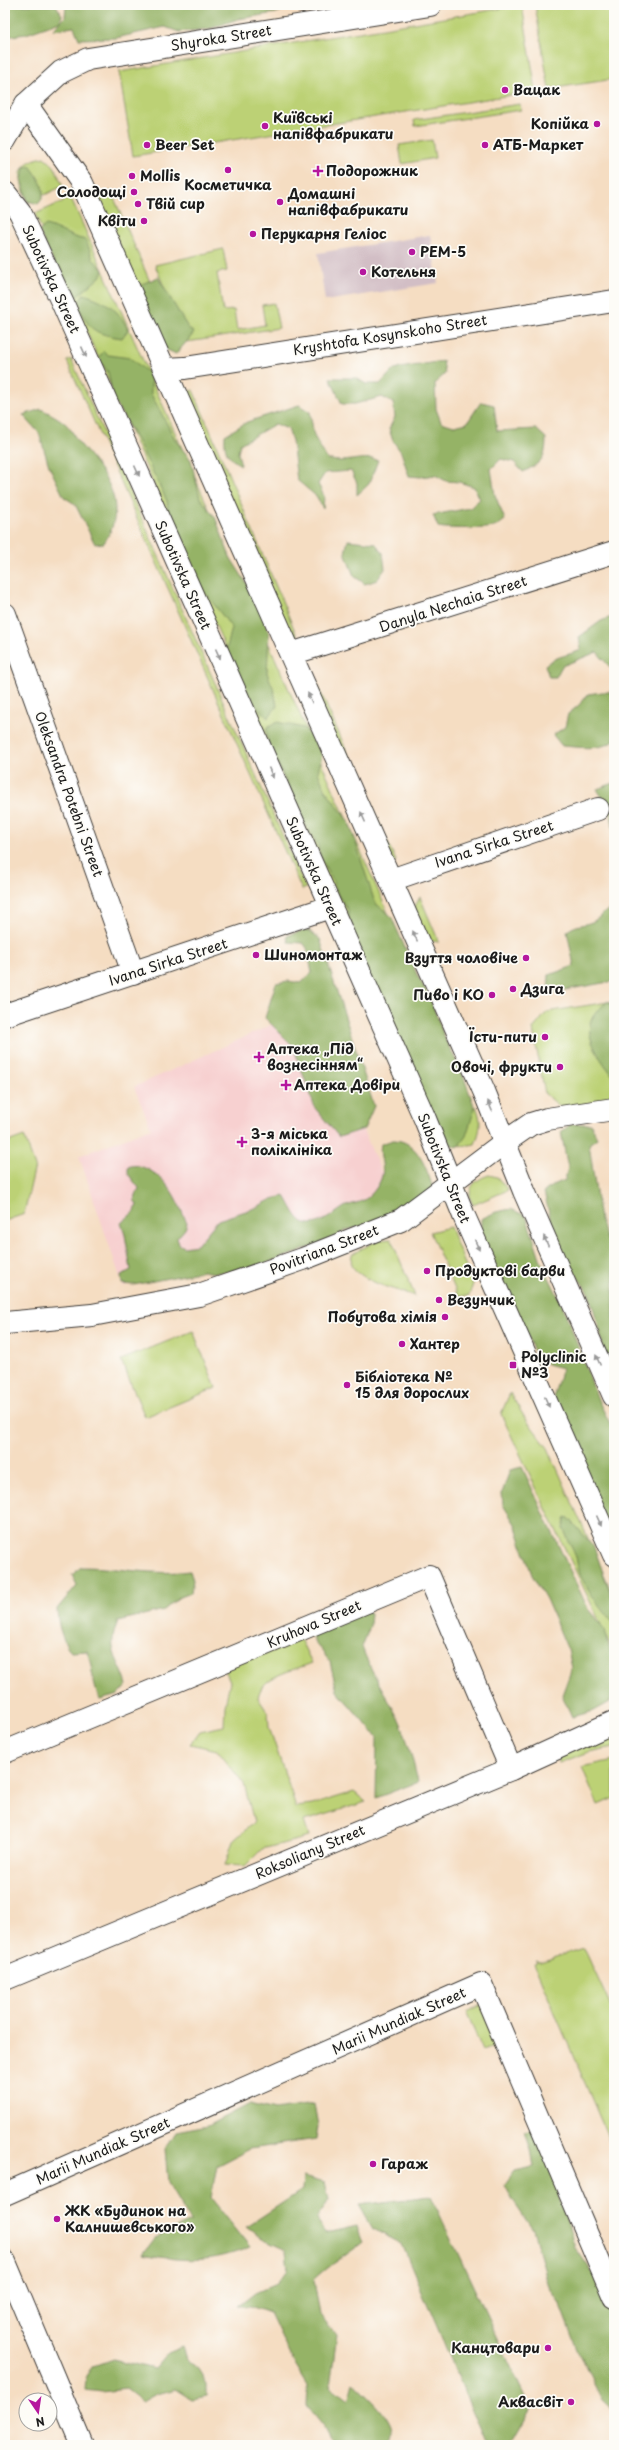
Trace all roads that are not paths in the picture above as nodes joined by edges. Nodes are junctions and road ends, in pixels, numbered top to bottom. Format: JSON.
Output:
{"nodes":[{"id":1,"x":430,"y":5,"type":"edge"},
{"id":2,"x":26,"y":104,"type":"junction"},
{"id":3,"x":5,"y":111,"type":"edge"},
{"id":4,"x":5,"y":140,"type":"edge"},
{"id":5,"x":5,"y":193,"type":"edge"},
{"id":6,"x":614,"y":301,"type":"edge"},
{"id":7,"x":165,"y":369,"type":"junction"},
{"id":8,"x":614,"y":552,"type":"edge"},
{"id":9,"x":5,"y":614,"type":"edge"},
{"id":10,"x":291,"y":654,"type":"junction"},
{"id":11,"x":598,"y":810,"type":"dead end"},
{"id":12,"x":391,"y":880,"type":"junction"},
{"id":13,"x":330,"y":906,"type":"junction"},
{"id":14,"x":133,"y":973,"type":"junction"},
{"id":15,"x":5,"y":1015,"type":"edge"},
{"id":16,"x":614,"y":1109,"type":"edge"},
{"id":17,"x":505,"y":1142,"type":"junction"},
{"id":18,"x":450,"y":1184,"type":"junction"},
{"id":19,"x":5,"y":1323,"type":"edge"},
{"id":20,"x":614,"y":1396,"type":"edge"},
{"id":21,"x":614,"y":1555,"type":"edge"},
{"id":22,"x":614,"y":1722,"type":"edge"},
{"id":23,"x":5,"y":1752,"type":"edge"},
{"id":24,"x":511,"y":1769,"type":"junction"},
{"id":25,"x":5,"y":1979,"type":"edge"},
{"id":26,"x":5,"y":2194,"type":"edge"},
{"id":27,"x":5,"y":2262,"type":"edge"},
{"id":28,"x":614,"y":2297,"type":"edge"},
{"id":29,"x":82,"y":2445,"type":"edge"}],
"edges":[{"from":1,"to":2,"type":"street","name":"Shyroka Street"},
{"from":2,"to":3,"type":"street","name":"Shyroka Street"},
{"from":2,"to":4,"type":"street","name":"Shyroka Street"},
{"from":2,"to":7,"type":"street"},
{"from":5,"to":13,"type":"street","name":"Subotivska Street","one_way":true},
{"from":6,"to":7,"type":"street","name":"Kryshtofa Kosynskoho Street"},
{"from":7,"to":10,"type":"street"},
{"from":8,"to":10,"type":"street","name":"Danyla Nechaia Street"},
{"from":9,"to":14,"type":"street","name":"Oleksandra Potebni Street"},
{"from":12,"to":10,"type":"street","one_way":true},
{"from":11,"to":12,"type":"street","name":"Ivana Sirka Street"},
{"from":17,"to":12,"type":"street","one_way":true},
{"from":13,"to":14,"type":"street","name":"Ivana Sirka Street"},
{"from":13,"to":18,"type":"street","name":"Subotivska Street"},
{"from":14,"to":15,"type":"street","name":"Ivana Sirka Street"},
{"from":16,"to":17,"type":"street","name":"Povitriana Street"},
{"from":17,"to":18,"type":"street","name":"Povitriana Street"},
{"from":20,"to":17,"type":"street","one_way":true},
{"from":18,"to":19,"type":"street","name":"Povitriana Street"},
{"from":18,"to":21,"type":"street","name":"Subotivska Street","one_way":true},
{"from":22,"to":24,"type":"street","name":"Roksoliany Street"},
{"from":23,"to":24,"type":"street","name":"Kruhova Street"},
{"from":24,"to":25,"type":"street","name":"Roksoliany Street"},
{"from":26,"to":28,"type":"street","name":"Marii Mundiak Street"},
{"from":27,"to":29,"type":"street"}]}
